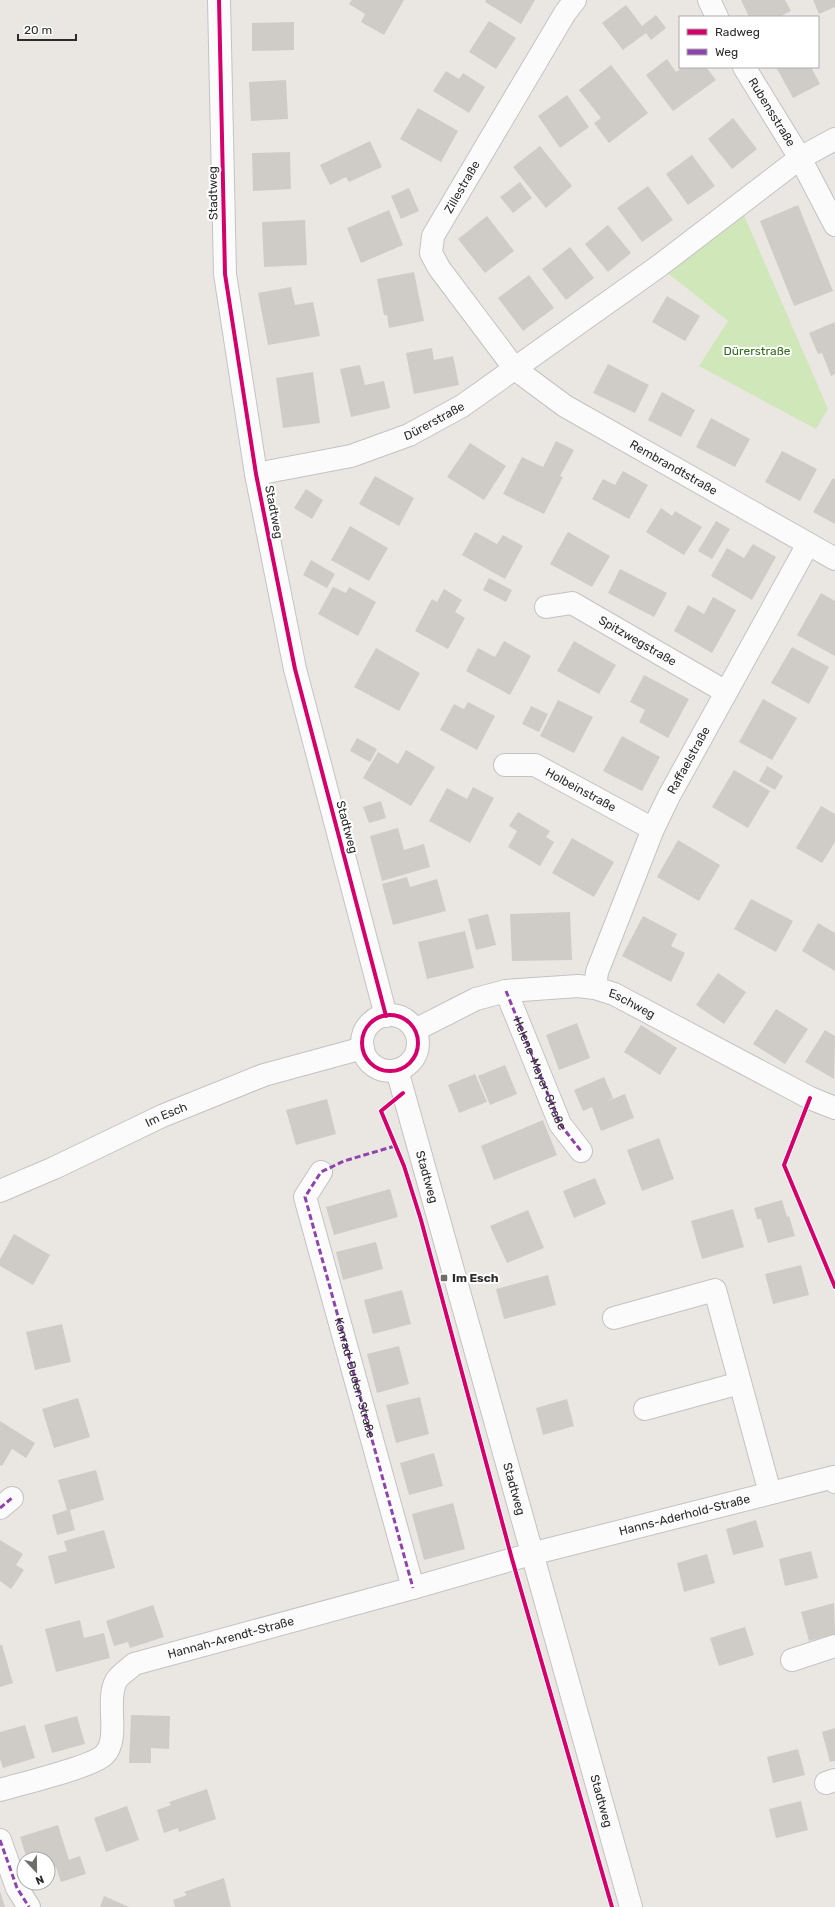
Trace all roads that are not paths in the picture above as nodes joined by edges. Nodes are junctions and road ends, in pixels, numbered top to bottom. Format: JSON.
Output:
{"nodes":[{"id":1,"x":219,"y":0,"type":"edge"},
{"id":2,"x":575,"y":0,"type":"edge"},
{"id":3,"x":709,"y":0,"type":"edge"},
{"id":4,"x":717,"y":16,"type":"edge"},
{"id":5,"x":745,"y":68,"type":"edge"},
{"id":6,"x":835,"y":139,"type":"edge"},
{"id":7,"x":800,"y":158,"type":"junction"},
{"id":8,"x":835,"y":225,"type":"edge"},
{"id":9,"x":515,"y":369,"type":"junction"},
{"id":10,"x":256,"y":474,"type":"junction"},
{"id":11,"x":808,"y":544,"type":"junction"},
{"id":12,"x":835,"y":559,"type":"edge"},
{"id":13,"x":546,"y":607,"type":"dead end"},
{"id":14,"x":726,"y":692,"type":"junction"},
{"id":15,"x":505,"y":765,"type":"dead end"},
{"id":16,"x":653,"y":829,"type":"junction"},
{"id":17,"x":595,"y":988,"type":"junction"},
{"id":18,"x":506,"y":991,"type":"junction"},
{"id":19,"x":386,"y":1016,"type":"junction"},
{"id":20,"x":414,"y":1030,"type":"junction"},
{"id":21,"x":363,"y":1048,"type":"junction"},
{"id":22,"x":397,"y":1070,"type":"junction"},
{"id":23,"x":835,"y":1108,"type":"edge"},
{"id":24,"x":581,"y":1152,"type":"dead end"},
{"id":25,"x":321,"y":1172,"type":"dead end"},
{"id":26,"x":0,"y":1191,"type":"edge"},
{"id":27,"x":614,"y":1318,"type":"dead end"},
{"id":28,"x":740,"y":1383,"type":"junction"},
{"id":29,"x":645,"y":1409,"type":"dead end"},
{"id":30,"x":835,"y":1482,"type":"edge"},
{"id":31,"x":770,"y":1494,"type":"junction"},
{"id":32,"x":531,"y":1554,"type":"junction"},
{"id":33,"x":413,"y":1588,"type":"junction"},
{"id":34,"x":835,"y":1646,"type":"edge"},
{"id":35,"x":792,"y":1660,"type":"dead end"},
{"id":36,"x":0,"y":1790,"type":"edge"},
{"id":37,"x":0,"y":1840,"type":"edge"},
{"id":38,"x":29,"y":1907,"type":"edge"},
{"id":39,"x":631,"y":1907,"type":"edge"}],
"edges":[{"from":1,"to":10,"type":"street","name":"Stadtweg"},
{"from":2,"to":9,"type":"street","name":"Zillestraße"},
{"from":3,"to":4,"type":"street"},
{"from":5,"to":7,"type":"street","name":"Rubensstraße"},
{"from":6,"to":7,"type":"street","name":"Dürerstraße"},
{"from":7,"to":8,"type":"street","name":"Rubensstraße"},
{"from":7,"to":9,"type":"street","name":"Dürerstraße"},
{"from":9,"to":10,"type":"street","name":"Dürerstraße"},
{"from":9,"to":11,"type":"street","name":"Rembrandtstraße"},
{"from":10,"to":19,"type":"street","name":"Stadtweg"},
{"from":11,"to":12,"type":"street","name":"Rembrandtstraße"},
{"from":11,"to":14,"type":"street","name":"Raffaelstraße"},
{"from":13,"to":14,"type":"street","name":"Spitzwegstraße"},
{"from":14,"to":16,"type":"street","name":"Raffaelstraße"},
{"from":15,"to":16,"type":"street","name":"Holbeinstraße"},
{"from":16,"to":17,"type":"street","name":"Raffaelstraße"},
{"from":17,"to":18,"type":"street","name":"Eschweg"},
{"from":17,"to":23,"type":"street","name":"Eschweg"},
{"from":18,"to":20,"type":"street","name":"Eschweg"},
{"from":18,"to":24,"type":"street","name":"Helene-Mayer-Straße"},
{"from":19,"to":20,"type":"street"},
{"from":19,"to":21,"type":"street"},
{"from":20,"to":22,"type":"street"},
{"from":21,"to":22,"type":"street"},
{"from":21,"to":26,"type":"street","name":"Im Esch"},
{"from":22,"to":32,"type":"street","name":"Stadtweg"},
{"from":25,"to":33,"type":"street","name":"Konrad-Duden-Straße"},
{"from":27,"to":28,"type":"street"},
{"from":28,"to":29,"type":"street"},
{"from":28,"to":31,"type":"street"},
{"from":30,"to":31,"type":"street","name":"Hanns-Aderhold-Straße"},
{"from":31,"to":32,"type":"street","name":"Hanns-Aderhold-Straße"},
{"from":32,"to":33,"type":"street","name":"Hannah-Arendt-Straße"},
{"from":32,"to":39,"type":"street","name":"Stadtweg"},
{"from":33,"to":36,"type":"street","name":"Hannah-Arendt-Straße"},
{"from":34,"to":35,"type":"street"},
{"from":37,"to":38,"type":"street"}]}
